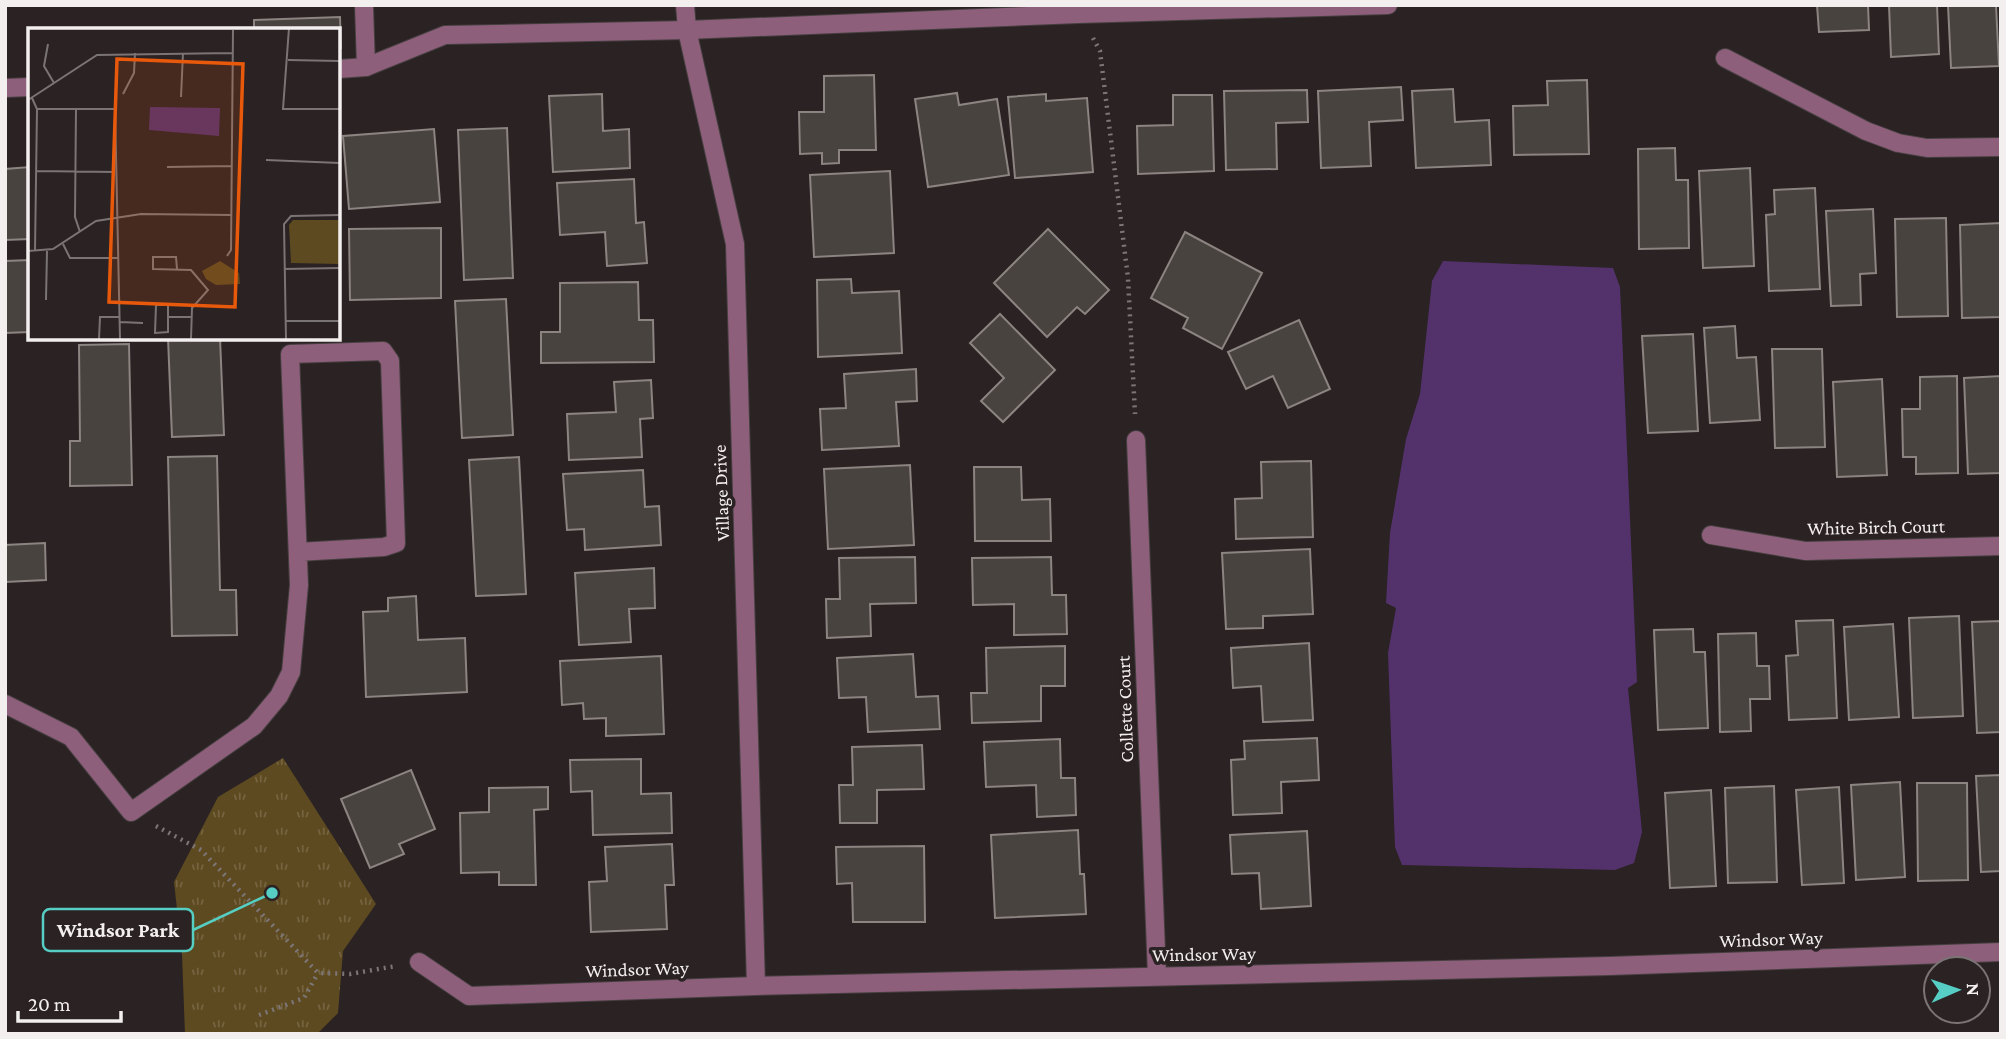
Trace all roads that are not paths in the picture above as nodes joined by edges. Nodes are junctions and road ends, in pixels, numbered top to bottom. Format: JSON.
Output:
{"nodes":[{"id":1,"x":364,"y":5,"type":"edge"},
{"id":2,"x":685,"y":5,"type":"edge"},
{"id":3,"x":1388,"y":5,"type":"edge"},
{"id":4,"x":1078,"y":10,"type":"edge"},
{"id":5,"x":687,"y":30,"type":"junction"},
{"id":6,"x":1725,"y":58,"type":"dead end"},
{"id":7,"x":366,"y":67,"type":"junction"},
{"id":8,"x":340,"y":69,"type":"edge"},
{"id":9,"x":28,"y":87,"type":"edge"},
{"id":10,"x":5,"y":88,"type":"edge"},
{"id":11,"x":2001,"y":147,"type":"edge"},
{"id":12,"x":1136,"y":440,"type":"road end"},
{"id":13,"x":1711,"y":535,"type":"dead end"},
{"id":14,"x":2001,"y":546,"type":"edge"},
{"id":15,"x":298,"y":552,"type":"junction"},
{"id":16,"x":5,"y":704,"type":"edge"},
{"id":17,"x":2001,"y":952,"type":"edge"},
{"id":18,"x":419,"y":962,"type":"road end"},
{"id":19,"x":1157,"y":976,"type":"junction"},
{"id":20,"x":756,"y":986,"type":"junction"}],
"edges":[{"from":1,"to":7,"type":"street"},
{"from":2,"to":5,"type":"street","name":"Village Drive"},
{"from":3,"to":4,"type":"street"},
{"from":4,"to":5,"type":"street"},
{"from":5,"to":7,"type":"street"},
{"from":5,"to":20,"type":"street","name":"Village Drive"},
{"from":6,"to":11,"type":"street"},
{"from":7,"to":8,"type":"street"},
{"from":9,"to":10,"type":"street"},
{"from":12,"to":19,"type":"street","name":"Collette Court"},
{"from":13,"to":14,"type":"street","name":"White Birch Court"},
{"from":15,"to":15,"type":"street"},
{"from":15,"to":16,"type":"street"},
{"from":17,"to":19,"type":"street","name":"Windsor Way"},
{"from":18,"to":20,"type":"street","name":"Windsor Way"},
{"from":19,"to":20,"type":"street","name":"Windsor Way"}]}
